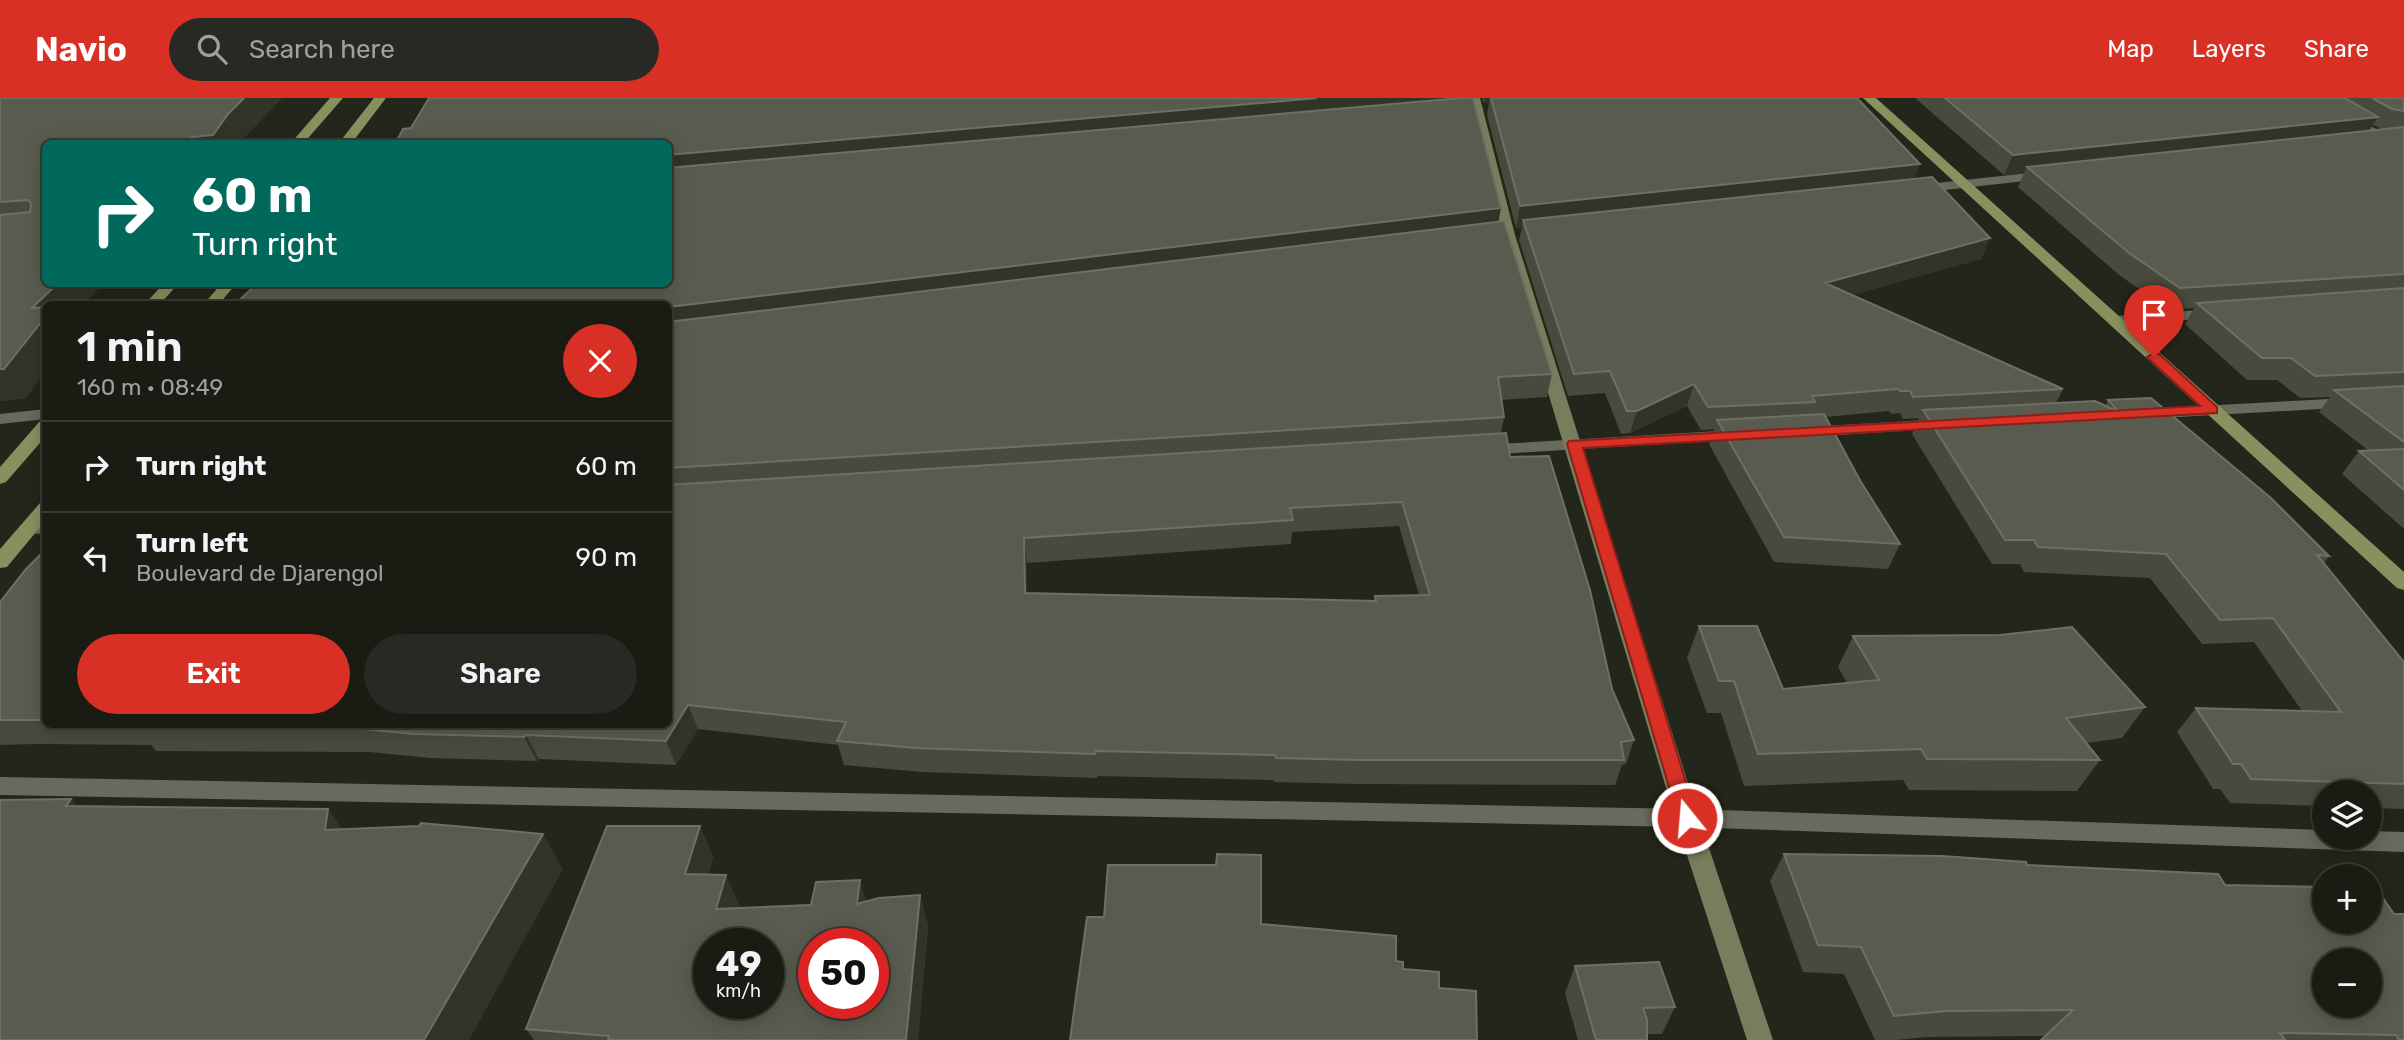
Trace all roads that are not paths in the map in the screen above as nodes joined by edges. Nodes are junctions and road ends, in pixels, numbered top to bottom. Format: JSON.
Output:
{"nodes":[{"id":1,"x":337,"y":98,"type":"edge"},
{"id":2,"x":380,"y":98,"type":"edge"},
{"id":3,"x":1869,"y":98,"type":"edge"},
{"id":4,"x":2313,"y":98,"type":"edge"},
{"id":5,"x":1476,"y":106,"type":"edge"},
{"id":6,"x":2404,"y":139,"type":"edge"},
{"id":7,"x":300,"y":140,"type":"edge"},
{"id":8,"x":347,"y":140,"type":"edge"},
{"id":9,"x":2388,"y":140,"type":"junction"},
{"id":10,"x":2360,"y":143,"type":"edge"},
{"id":11,"x":2404,"y":150,"type":"edge"},
{"id":12,"x":2060,"y":174,"type":"edge"},
{"id":13,"x":1964,"y":184,"type":"junction"},
{"id":14,"x":1909,"y":190,"type":"edge"},
{"id":15,"x":168,"y":287,"type":"edge"},
{"id":16,"x":226,"y":287,"type":"edge"},
{"id":17,"x":155,"y":301,"type":"edge"},
{"id":18,"x":214,"y":301,"type":"edge"},
{"id":19,"x":2225,"y":313,"type":"edge"},
{"id":20,"x":2116,"y":321,"type":"junction"},
{"id":21,"x":2363,"y":402,"type":"edge"},
{"id":22,"x":2212,"y":410,"type":"junction"},
{"id":23,"x":42,"y":414,"type":"edge"},
{"id":24,"x":2132,"y":414,"type":"edge"},
{"id":25,"x":0,"y":419,"type":"edge"},
{"id":26,"x":1959,"y":424,"type":"edge"},
{"id":27,"x":42,"y":430,"type":"edge"},
{"id":28,"x":1794,"y":432,"type":"edge"},
{"id":29,"x":1753,"y":435,"type":"edge"},
{"id":30,"x":1574,"y":444,"type":"junction"},
{"id":31,"x":1464,"y":451,"type":"edge"},
{"id":32,"x":0,"y":478,"type":"edge"},
{"id":33,"x":37,"y":528,"type":"edge"},
{"id":34,"x":0,"y":562,"type":"edge"},
{"id":35,"x":2404,"y":583,"type":"edge"},
{"id":36,"x":0,"y":786,"type":"edge"},
{"id":37,"x":1687,"y":818,"type":"junction"},
{"id":38,"x":2404,"y":842,"type":"edge"},
{"id":39,"x":1760,"y":1040,"type":"edge"}],
"edges":[{"from":1,"to":7,"type":"main road"},
{"from":2,"to":8,"type":"main road"},
{"from":3,"to":13,"type":"main road"},
{"from":4,"to":9,"type":"street"},
{"from":5,"to":30,"type":"main road"},
{"from":6,"to":9,"type":"street"},
{"from":9,"to":10,"type":"street"},
{"from":9,"to":11,"type":"street"},
{"from":12,"to":13,"type":"street"},
{"from":13,"to":14,"type":"street"},
{"from":13,"to":20,"type":"main road"},
{"from":15,"to":17,"type":"main road"},
{"from":16,"to":18,"type":"main road"},
{"from":19,"to":20,"type":"street"},
{"from":20,"to":22,"type":"main road"},
{"from":21,"to":22,"type":"street"},
{"from":22,"to":24,"type":"street"},
{"from":22,"to":35,"type":"main road"},
{"from":23,"to":25,"type":"street"},
{"from":26,"to":28,"type":"street"},
{"from":27,"to":32,"type":"main road"},
{"from":29,"to":30,"type":"street"},
{"from":30,"to":31,"type":"street"},
{"from":30,"to":37,"type":"main road"},
{"from":33,"to":34,"type":"main road"},
{"from":36,"to":37,"type":"street"},
{"from":37,"to":38,"type":"street"},
{"from":37,"to":39,"type":"main road"}]}
